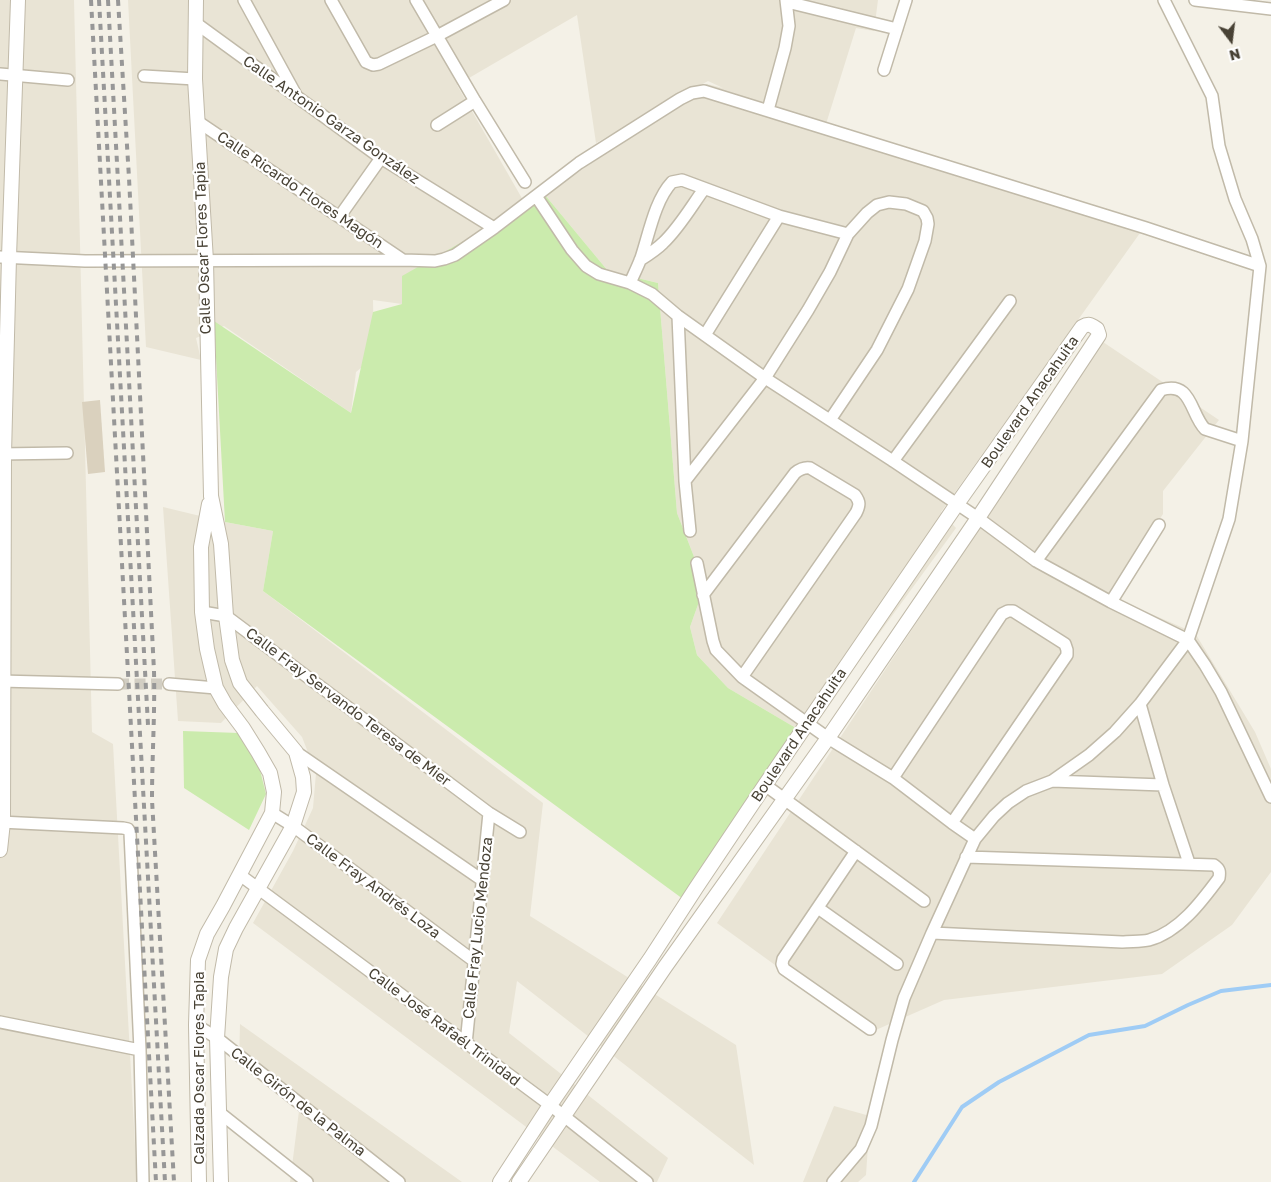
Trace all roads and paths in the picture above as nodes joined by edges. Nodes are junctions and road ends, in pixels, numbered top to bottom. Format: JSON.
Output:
{"nodes":[{"id":1,"x":18,"y":0,"type":"edge"},
{"id":2,"x":196,"y":0,"type":"edge"},
{"id":3,"x":244,"y":0,"type":"edge"},
{"id":4,"x":331,"y":0,"type":"edge"},
{"id":5,"x":416,"y":0,"type":"edge"},
{"id":6,"x":504,"y":0,"type":"edge"},
{"id":7,"x":906,"y":0,"type":"edge"},
{"id":8,"x":1164,"y":0,"type":"edge"},
{"id":9,"x":1194,"y":0,"type":"edge"},
{"id":10,"x":787,"y":1,"type":"edge"},
{"id":11,"x":1271,"y":9,"type":"edge"},
{"id":12,"x":196,"y":24,"type":"junction"},
{"id":13,"x":897,"y":29,"type":"junction"},
{"id":14,"x":437,"y":36,"type":"junction"},
{"id":15,"x":884,"y":70,"type":"dead end"},
{"id":16,"x":0,"y":74,"type":"edge"},
{"id":17,"x":16,"y":75,"type":"junction"},
{"id":18,"x":144,"y":76,"type":"dead end"},
{"id":19,"x":195,"y":79,"type":"junction"},
{"id":20,"x":68,"y":80,"type":"dead end"},
{"id":21,"x":298,"y":99,"type":"junction"},
{"id":22,"x":475,"y":101,"type":"junction"},
{"id":23,"x":768,"y":110,"type":"junction"},
{"id":24,"x":197,"y":121,"type":"junction"},
{"id":25,"x":437,"y":125,"type":"dead end"},
{"id":26,"x":381,"y":158,"type":"junction"},
{"id":27,"x":525,"y":182,"type":"dead end"},
{"id":28,"x":704,"y":188,"type":"junction"},
{"id":29,"x":536,"y":196,"type":"junction"},
{"id":30,"x":340,"y":216,"type":"junction"},
{"id":31,"x":779,"y":216,"type":"junction"},
{"id":32,"x":494,"y":228,"type":"junction"},
{"id":33,"x":848,"y":234,"type":"junction"},
{"id":34,"x":5,"y":257,"type":"edge"},
{"id":35,"x":403,"y":260,"type":"junction"},
{"id":36,"x":640,"y":260,"type":"junction"},
{"id":37,"x":206,"y":261,"type":"junction"},
{"id":38,"x":1260,"y":266,"type":"junction"},
{"id":39,"x":630,"y":283,"type":"junction"},
{"id":40,"x":1010,"y":301,"type":"dead end"},
{"id":41,"x":678,"y":316,"type":"junction"},
{"id":42,"x":704,"y":335,"type":"junction"},
{"id":43,"x":765,"y":378,"type":"junction"},
{"id":44,"x":830,"y":420,"type":"junction"},
{"id":45,"x":1242,"y":441,"type":"junction"},
{"id":46,"x":67,"y":453,"type":"dead end"},
{"id":47,"x":2,"y":454,"type":"edge"},
{"id":48,"x":893,"y":461,"type":"junction"},
{"id":49,"x":685,"y":481,"type":"junction"},
{"id":50,"x":211,"y":496,"type":"junction"},
{"id":51,"x":957,"y":504,"type":"junction"},
{"id":52,"x":978,"y":518,"type":"junction"},
{"id":53,"x":1159,"y":525,"type":"dead end"},
{"id":54,"x":690,"y":531,"type":"dead end"},
{"id":55,"x":1036,"y":561,"type":"junction"},
{"id":56,"x":697,"y":563,"type":"dead end"},
{"id":57,"x":703,"y":595,"type":"junction"},
{"id":58,"x":1111,"y":602,"type":"junction"},
{"id":59,"x":202,"y":612,"type":"junction"},
{"id":60,"x":226,"y":616,"type":"junction"},
{"id":61,"x":1188,"y":640,"type":"junction"},
{"id":62,"x":742,"y":677,"type":"junction"},
{"id":63,"x":2,"y":681,"type":"edge"},
{"id":64,"x":118,"y":684,"type":"tunnel mouth"},
{"id":65,"x":169,"y":684,"type":"tunnel mouth"},
{"id":66,"x":216,"y":688,"type":"junction"},
{"id":67,"x":1140,"y":704,"type":"junction"},
{"id":68,"x":807,"y":723,"type":"junction"},
{"id":69,"x":828,"y":738,"type":"junction"},
{"id":70,"x":296,"y":752,"type":"junction"},
{"id":71,"x":893,"y":778,"type":"junction"},
{"id":72,"x":1052,"y":780,"type":"junction"},
{"id":73,"x":765,"y":785,"type":"junction"},
{"id":74,"x":1163,"y":785,"type":"junction"},
{"id":75,"x":1271,"y":797,"type":"edge"},
{"id":76,"x":785,"y":799,"type":"junction"},
{"id":77,"x":272,"y":813,"type":"junction"},
{"id":78,"x":489,"y":813,"type":"junction"},
{"id":79,"x":1,"y":822,"type":"edge"},
{"id":80,"x":952,"y":823,"type":"junction"},
{"id":81,"x":293,"y":826,"type":"junction"},
{"id":82,"x":520,"y":832,"type":"dead end"},
{"id":83,"x":975,"y":839,"type":"junction"},
{"id":84,"x":0,"y":850,"type":"edge"},
{"id":85,"x":856,"y":851,"type":"junction"},
{"id":86,"x":966,"y":857,"type":"junction"},
{"id":87,"x":1189,"y":864,"type":"junction"},
{"id":88,"x":240,"y":875,"type":"junction"},
{"id":89,"x":482,"y":880,"type":"junction"},
{"id":90,"x":258,"y":887,"type":"junction"},
{"id":91,"x":924,"y":901,"type":"dead end"},
{"id":92,"x":818,"y":908,"type":"junction"},
{"id":93,"x":932,"y":934,"type":"junction"},
{"id":94,"x":650,"y":959,"type":"junction"},
{"id":95,"x":474,"y":961,"type":"junction"},
{"id":96,"x":897,"y":964,"type":"dead end"},
{"id":97,"x":665,"y":967,"type":"junction"},
{"id":98,"x":0,"y":1022,"type":"edge"},
{"id":99,"x":196,"y":1024,"type":"junction"},
{"id":100,"x":870,"y":1028,"type":"dead end"},
{"id":101,"x":217,"y":1038,"type":"junction"},
{"id":102,"x":466,"y":1044,"type":"junction"},
{"id":103,"x":140,"y":1050,"type":"junction"},
{"id":104,"x":550,"y":1105,"type":"junction"},
{"id":105,"x":220,"y":1113,"type":"junction"},
{"id":106,"x":564,"y":1116,"type":"junction"},
{"id":107,"x":143,"y":1182,"type":"edge"},
{"id":108,"x":199,"y":1182,"type":"edge"},
{"id":109,"x":221,"y":1182,"type":"edge"},
{"id":110,"x":307,"y":1182,"type":"edge"},
{"id":111,"x":399,"y":1182,"type":"edge"},
{"id":112,"x":500,"y":1182,"type":"edge"},
{"id":113,"x":519,"y":1182,"type":"edge"},
{"id":114,"x":647,"y":1182,"type":"edge"},
{"id":115,"x":834,"y":1182,"type":"edge"}],
"edges":[{"from":1,"to":17,"type":"street"},
{"from":2,"to":12,"type":"street","name":"Calle Oscar Flores Tapia"},
{"from":3,"to":21,"type":"street"},
{"from":4,"to":14,"type":"street"},
{"from":5,"to":14,"type":"street"},
{"from":6,"to":14,"type":"street"},
{"from":7,"to":13,"type":"street"},
{"from":8,"to":38,"type":"street"},
{"from":9,"to":11,"type":"street"},
{"from":10,"to":13,"type":"street"},
{"from":10,"to":23,"type":"street"},
{"from":12,"to":19,"type":"street","name":"Calle Oscar Flores Tapia"},
{"from":12,"to":21,"type":"street","name":"Calle Antonio Garza González"},
{"from":13,"to":15,"type":"street"},
{"from":14,"to":22,"type":"street"},
{"from":16,"to":17,"type":"street"},
{"from":17,"to":20,"type":"street"},
{"from":17,"to":34,"type":"street"},
{"from":18,"to":19,"type":"street"},
{"from":19,"to":24,"type":"street","name":"Calle Oscar Flores Tapia"},
{"from":21,"to":26,"type":"street","name":"Calle Antonio Garza González"},
{"from":22,"to":25,"type":"street"},
{"from":22,"to":27,"type":"street"},
{"from":23,"to":29,"type":"street"},
{"from":23,"to":38,"type":"street"},
{"from":24,"to":30,"type":"street","name":"Calle Ricardo Flores Magón"},
{"from":24,"to":37,"type":"street","name":"Calle Oscar Flores Tapia"},
{"from":26,"to":30,"type":"street"},
{"from":26,"to":32,"type":"street","name":"Calle Antonio Garza González"},
{"from":28,"to":31,"type":"street"},
{"from":28,"to":36,"type":"street"},
{"from":28,"to":36,"type":"street"},
{"from":29,"to":32,"type":"street"},
{"from":29,"to":39,"type":"street"},
{"from":30,"to":35,"type":"street","name":"Calle Ricardo Flores Magón"},
{"from":31,"to":33,"type":"street"},
{"from":31,"to":42,"type":"street"},
{"from":32,"to":35,"type":"street"},
{"from":33,"to":43,"type":"street"},
{"from":33,"to":44,"type":"street"},
{"from":34,"to":37,"type":"street"},
{"from":34,"to":47,"type":"street"},
{"from":35,"to":37,"type":"street"},
{"from":36,"to":39,"type":"street"},
{"from":37,"to":50,"type":"street","name":"Calle Oscar Flores Tapia"},
{"from":38,"to":45,"type":"street"},
{"from":39,"to":41,"type":"street"},
{"from":40,"to":48,"type":"street"},
{"from":41,"to":42,"type":"street"},
{"from":41,"to":49,"type":"street"},
{"from":42,"to":43,"type":"street"},
{"from":43,"to":44,"type":"street"},
{"from":43,"to":49,"type":"street"},
{"from":44,"to":48,"type":"street"},
{"from":45,"to":55,"type":"street"},
{"from":45,"to":61,"type":"street"},
{"from":46,"to":47,"type":"street"},
{"from":47,"to":63,"type":"street"},
{"from":48,"to":51,"type":"street"},
{"from":49,"to":54,"type":"street"},
{"from":50,"to":59,"type":"street","name":"Calle Oscar Flores Tapia"},
{"from":50,"to":60,"type":"street","name":"Calle Oscar Flores Tapia"},
{"from":51,"to":52,"type":"street"},
{"from":51,"to":52,"type":"street","name":"Boulevard Anacahuita"},
{"from":51,"to":68,"type":"street","name":"Boulevard Anacahuita"},
{"from":52,"to":55,"type":"street"},
{"from":52,"to":69,"type":"street","name":"Boulevard Anacahuita"},
{"from":53,"to":58,"type":"street"},
{"from":55,"to":58,"type":"street"},
{"from":56,"to":57,"type":"street"},
{"from":57,"to":62,"type":"street"},
{"from":57,"to":62,"type":"street"},
{"from":58,"to":61,"type":"street"},
{"from":59,"to":60,"type":"street","name":"Calle Fray Servando Teresa de Mier"},
{"from":59,"to":66,"type":"street","name":"Calle Oscar Flores Tapia"},
{"from":60,"to":70,"type":"street","name":"Calle Oscar Flores Tapia"},
{"from":60,"to":78,"type":"street","name":"Calle Fray Servando Teresa de Mier"},
{"from":61,"to":67,"type":"street"},
{"from":61,"to":75,"type":"street"},
{"from":62,"to":68,"type":"street"},
{"from":63,"to":64,"type":"street"},
{"from":63,"to":79,"type":"street"},
{"from":65,"to":66,"type":"street"},
{"from":66,"to":77,"type":"street","name":"Calle Oscar Flores Tapia"},
{"from":67,"to":72,"type":"street"},
{"from":67,"to":74,"type":"street"},
{"from":68,"to":69,"type":"street"},
{"from":68,"to":73,"type":"street","name":"Boulevard Anacahuita"},
{"from":69,"to":71,"type":"street"},
{"from":69,"to":76,"type":"street","name":"Boulevard Anacahuita"},
{"from":70,"to":81,"type":"street","name":"Calle Oscar Flores Tapia"},
{"from":70,"to":89,"type":"street"},
{"from":71,"to":80,"type":"street"},
{"from":71,"to":80,"type":"street"},
{"from":72,"to":74,"type":"street"},
{"from":72,"to":83,"type":"street"},
{"from":73,"to":76,"type":"street"},
{"from":73,"to":94,"type":"street","name":"Boulevard Anacahuita"},
{"from":74,"to":87,"type":"street"},
{"from":76,"to":85,"type":"street"},
{"from":76,"to":97,"type":"street","name":"Boulevard Anacahuita"},
{"from":77,"to":81,"type":"street","name":"Calle Fray Andrés Loza"},
{"from":77,"to":88,"type":"street","name":"Calle Oscar Flores Tapia"},
{"from":78,"to":82,"type":"street","name":"Calle Fray Servando Teresa de Mier"},
{"from":78,"to":89,"type":"street","name":"Calle Fray Lucio Mendoza"},
{"from":79,"to":84,"type":"street"},
{"from":79,"to":103,"type":"street"},
{"from":80,"to":83,"type":"street"},
{"from":81,"to":90,"type":"street","name":"Calle Oscar Flores Tapia"},
{"from":81,"to":95,"type":"street","name":"Calle Fray Andrés Loza"},
{"from":83,"to":86,"type":"street"},
{"from":85,"to":91,"type":"street"},
{"from":85,"to":92,"type":"street"},
{"from":86,"to":87,"type":"street"},
{"from":86,"to":93,"type":"street"},
{"from":87,"to":93,"type":"street"},
{"from":88,"to":90,"type":"street","name":"Calle José Rafaél Trinidad"},
{"from":88,"to":99,"type":"street","name":"Calzada Oscar Flores Tapia"},
{"from":89,"to":95,"type":"street","name":"Calle Fray Lucio Mendoza"},
{"from":90,"to":101,"type":"street","name":"Calzada Oscar Flores Tapia"},
{"from":90,"to":102,"type":"street","name":"Calle José Rafaél Trinidad"},
{"from":92,"to":96,"type":"street"},
{"from":92,"to":100,"type":"street"},
{"from":93,"to":115,"type":"street"},
{"from":94,"to":97,"type":"street"},
{"from":94,"to":104,"type":"street","name":"Boulevard Anacahuita"},
{"from":95,"to":102,"type":"street","name":"Calle Fray Lucio Mendoza"},
{"from":97,"to":106,"type":"street","name":"Boulevard Anacahuita"},
{"from":98,"to":103,"type":"street"},
{"from":99,"to":101,"type":"street","name":"Calle Girón de la Palma"},
{"from":99,"to":108,"type":"street","name":"Calzada Oscar Flores Tapia"},
{"from":101,"to":105,"type":"street","name":"Calzada Oscar Flores Tapia"},
{"from":101,"to":111,"type":"street","name":"Calle Girón de la Palma"},
{"from":102,"to":104,"type":"street","name":"Calle José Rafaél Trinidad"},
{"from":103,"to":107,"type":"street"},
{"from":104,"to":106,"type":"street","name":"Calle José Rafaél Trinidad"},
{"from":104,"to":112,"type":"street","name":"Boulevard Anacahuita"},
{"from":105,"to":109,"type":"street","name":"Calzada Oscar Flores Tapia"},
{"from":105,"to":110,"type":"street"},
{"from":106,"to":113,"type":"street","name":"Boulevard Anacahuita"},
{"from":106,"to":114,"type":"street","name":"Calle José Rafaél Trinidad"}]}
